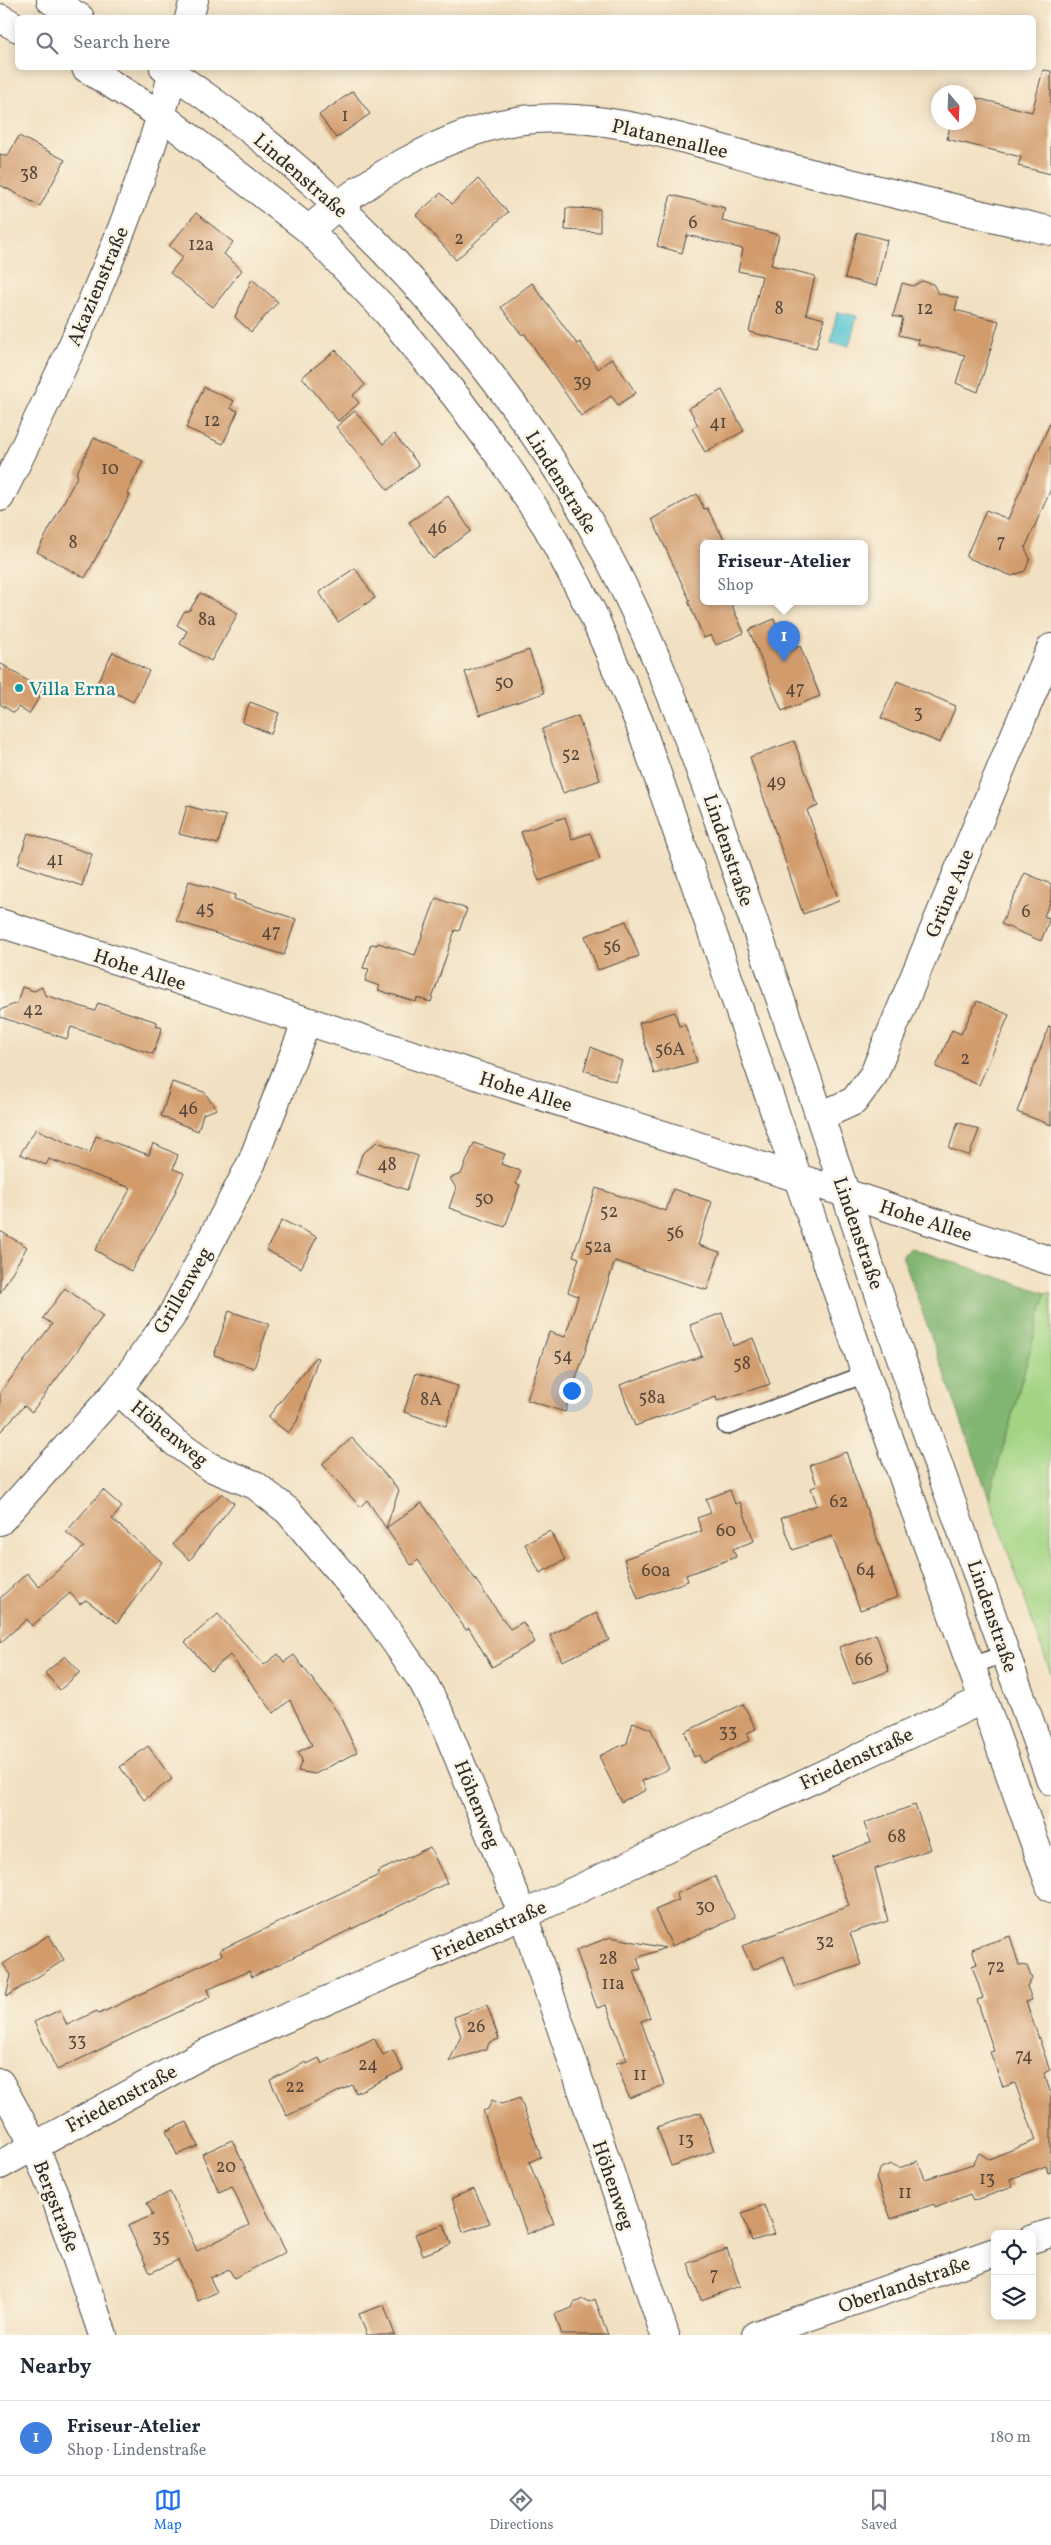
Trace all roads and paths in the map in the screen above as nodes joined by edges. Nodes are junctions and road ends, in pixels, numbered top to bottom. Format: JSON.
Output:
{"nodes":[{"id":1,"x":50,"y":0,"type":"edge"},
{"id":2,"x":194,"y":0,"type":"edge"},
{"id":3,"x":75,"y":15,"type":"edge"},
{"id":4,"x":190,"y":15,"type":"edge"},
{"id":5,"x":0,"y":18,"type":"edge"},
{"id":6,"x":15,"y":26,"type":"edge"},
{"id":7,"x":89,"y":70,"type":"edge"},
{"id":8,"x":170,"y":70,"type":"edge"},
{"id":9,"x":162,"y":116,"type":"junction"},
{"id":10,"x":339,"y":204,"type":"junction"},
{"id":11,"x":309,"y":230,"type":"junction"},
{"id":12,"x":1051,"y":231,"type":"edge"},
{"id":13,"x":0,"y":497,"type":"edge"},
{"id":14,"x":1051,"y":648,"type":"edge"},
{"id":15,"x":0,"y":923,"type":"edge"},
{"id":16,"x":306,"y":1023,"type":"junction"},
{"id":17,"x":821,"y":1116,"type":"junction"},
{"id":18,"x":798,"y":1178,"type":"junction"},
{"id":19,"x":845,"y":1193,"type":"junction"},
{"id":20,"x":1051,"y":1261,"type":"edge"},
{"id":21,"x":866,"y":1374,"type":"junction"},
{"id":22,"x":118,"y":1390,"type":"junction"},
{"id":23,"x":726,"y":1426,"type":"dead end"},
{"id":24,"x":0,"y":1521,"type":"edge"},
{"id":25,"x":1006,"y":1653,"type":"junction"},
{"id":26,"x":970,"y":1667,"type":"junction"},
{"id":27,"x":982,"y":1700,"type":"junction"},
{"id":28,"x":1051,"y":1781,"type":"edge"},
{"id":29,"x":1051,"y":1888,"type":"edge"},
{"id":30,"x":523,"y":1915,"type":"junction"},
{"id":31,"x":0,"y":2083,"type":"edge"},
{"id":32,"x":34,"y":2145,"type":"junction"},
{"id":33,"x":0,"y":2165,"type":"edge"},
{"id":34,"x":1051,"y":2233,"type":"edge"},
{"id":35,"x":1036,"y":2239,"type":"edge"},
{"id":36,"x":991,"y":2253,"type":"edge"},
{"id":37,"x":104,"y":2335,"type":"edge"},
{"id":38,"x":665,"y":2335,"type":"edge"},
{"id":39,"x":756,"y":2335,"type":"edge"}],
"edges":[{"from":1,"to":3,"type":"street"},
{"from":2,"to":4,"type":"street"},
{"from":5,"to":6,"type":"street"},
{"from":7,"to":9,"type":"street","name":"Lindenstraße"},
{"from":8,"to":9,"type":"street","name":"Akazienstraße"},
{"from":8,"to":10,"type":"street","name":"Lindenstraße"},
{"from":9,"to":11,"type":"street","name":"Lindenstraße"},
{"from":9,"to":13,"type":"street","name":"Akazienstraße"},
{"from":10,"to":11,"type":"street","name":"Platanenallee"},
{"from":10,"to":12,"type":"street","name":"Platanenallee"},
{"from":10,"to":17,"type":"street","name":"Lindenstraße"},
{"from":11,"to":18,"type":"street","name":"Lindenstraße"},
{"from":14,"to":17,"type":"street","name":"Grüne Aue"},
{"from":15,"to":16,"type":"street","name":"Hohe Allee"},
{"from":16,"to":18,"type":"street","name":"Hohe Allee"},
{"from":16,"to":22,"type":"street","name":"Grillenweg"},
{"from":17,"to":19,"type":"street","name":"Lindenstraße"},
{"from":18,"to":19,"type":"street","name":"Hohe Allee"},
{"from":18,"to":21,"type":"street","name":"Lindenstraße"},
{"from":19,"to":20,"type":"street","name":"Hohe Allee"},
{"from":19,"to":25,"type":"street","name":"Lindenstraße"},
{"from":21,"to":23,"type":"lane"},
{"from":21,"to":26,"type":"street","name":"Lindenstraße"},
{"from":22,"to":24,"type":"street","name":"Grillenweg"},
{"from":22,"to":30,"type":"street","name":"Höhenweg"},
{"from":25,"to":26,"type":"lane"},
{"from":25,"to":28,"type":"street","name":"Lindenstraße"},
{"from":26,"to":27,"type":"street","name":"Lindenstraße"},
{"from":27,"to":29,"type":"street","name":"Lindenstraße"},
{"from":27,"to":30,"type":"street","name":"Friedenstraße"},
{"from":30,"to":32,"type":"street","name":"Friedenstraße"},
{"from":30,"to":38,"type":"street","name":"Höhenweg"},
{"from":31,"to":32,"type":"street","name":"Bergstraße"},
{"from":32,"to":33,"type":"street","name":"Friedenstraße"},
{"from":32,"to":37,"type":"street","name":"Bergstraße"},
{"from":34,"to":35,"type":"street"},
{"from":36,"to":39,"type":"street","name":"Oberlandstraße"}]}
